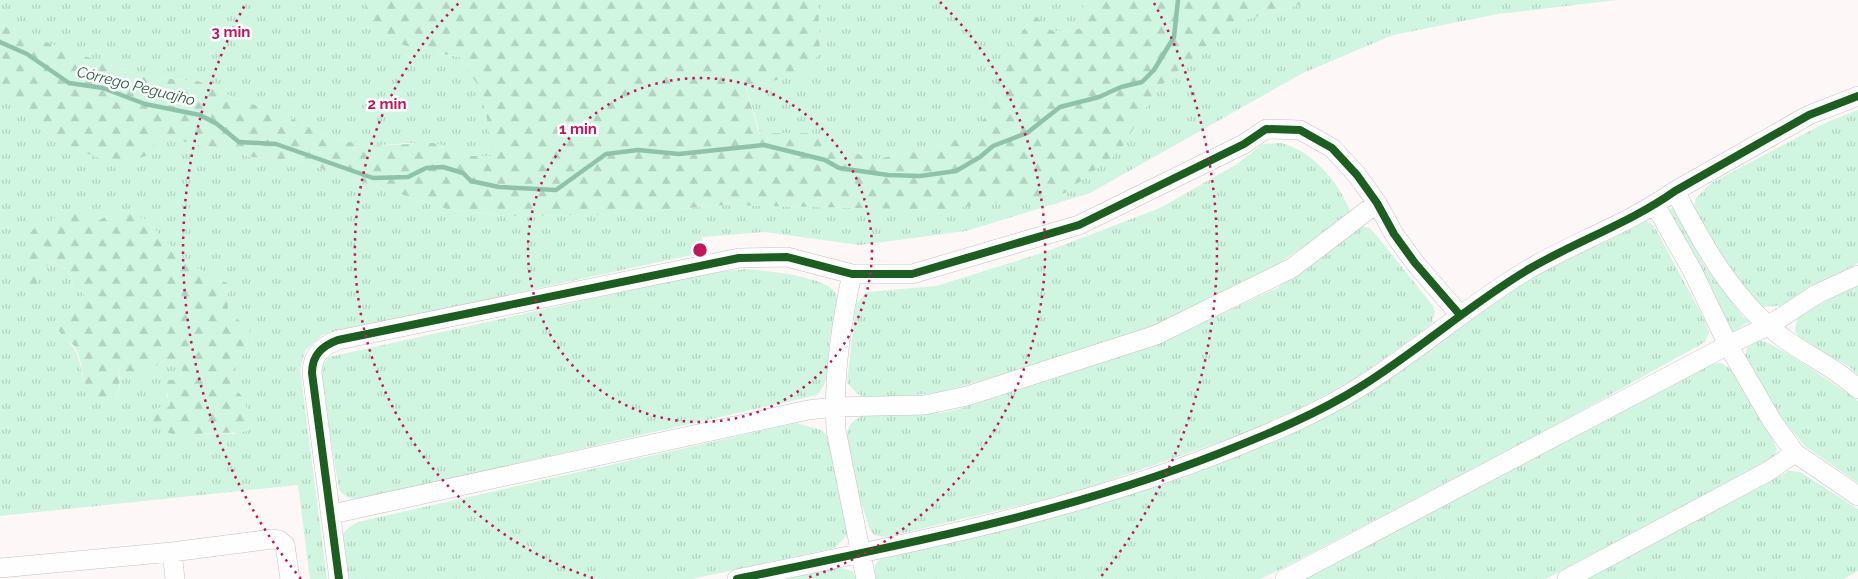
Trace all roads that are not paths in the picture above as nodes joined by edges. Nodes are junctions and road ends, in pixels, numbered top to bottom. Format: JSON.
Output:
{"nodes":[{"id":1,"x":1858,"y":96,"type":"edge"},
{"id":2,"x":1675,"y":191,"type":"junction"},
{"id":3,"x":1377,"y":203,"type":"junction"},
{"id":4,"x":1655,"y":205,"type":"junction"},
{"id":5,"x":852,"y":274,"type":"junction"},
{"id":6,"x":1858,"y":275,"type":"edge"},
{"id":7,"x":1460,"y":315,"type":"junction"},
{"id":8,"x":1768,"y":326,"type":"junction"},
{"id":9,"x":1728,"y":345,"type":"junction"},
{"id":10,"x":1858,"y":389,"type":"edge"},
{"id":11,"x":834,"y":407,"type":"junction"},
{"id":12,"x":1795,"y":453,"type":"junction"},
{"id":13,"x":1858,"y":496,"type":"edge"},
{"id":14,"x":332,"y":514,"type":"junction"},
{"id":15,"x":172,"y":552,"type":"junction"},
{"id":16,"x":861,"y":553,"type":"junction"},
{"id":17,"x":0,"y":568,"type":"edge"},
{"id":18,"x":56,"y":570,"type":"edge"},
{"id":19,"x":175,"y":579,"type":"edge"},
{"id":20,"x":290,"y":579,"type":"edge"},
{"id":21,"x":339,"y":579,"type":"edge"},
{"id":22,"x":737,"y":579,"type":"edge"},
{"id":23,"x":866,"y":579,"type":"edge"},
{"id":24,"x":1285,"y":579,"type":"edge"},
{"id":25,"x":1567,"y":579,"type":"edge"}],
"edges":[{"from":1,"to":2,"type":"street"},
{"from":2,"to":4,"type":"street"},
{"from":2,"to":8,"type":"street"},
{"from":3,"to":5,"type":"street"},
{"from":3,"to":7,"type":"street"},
{"from":3,"to":11,"type":"street"},
{"from":4,"to":7,"type":"street"},
{"from":4,"to":9,"type":"street"},
{"from":5,"to":11,"type":"street"},
{"from":5,"to":14,"type":"street"},
{"from":6,"to":8,"type":"street"},
{"from":7,"to":16,"type":"street"},
{"from":8,"to":9,"type":"street"},
{"from":8,"to":10,"type":"street"},
{"from":9,"to":12,"type":"street"},
{"from":9,"to":24,"type":"street"},
{"from":11,"to":14,"type":"street"},
{"from":11,"to":16,"type":"street"},
{"from":12,"to":13,"type":"street"},
{"from":12,"to":25,"type":"street"},
{"from":14,"to":21,"type":"street"},
{"from":15,"to":18,"type":"street"},
{"from":15,"to":19,"type":"street"},
{"from":15,"to":20,"type":"street"},
{"from":16,"to":22,"type":"street"},
{"from":16,"to":23,"type":"street"},
{"from":17,"to":18,"type":"street"}]}
